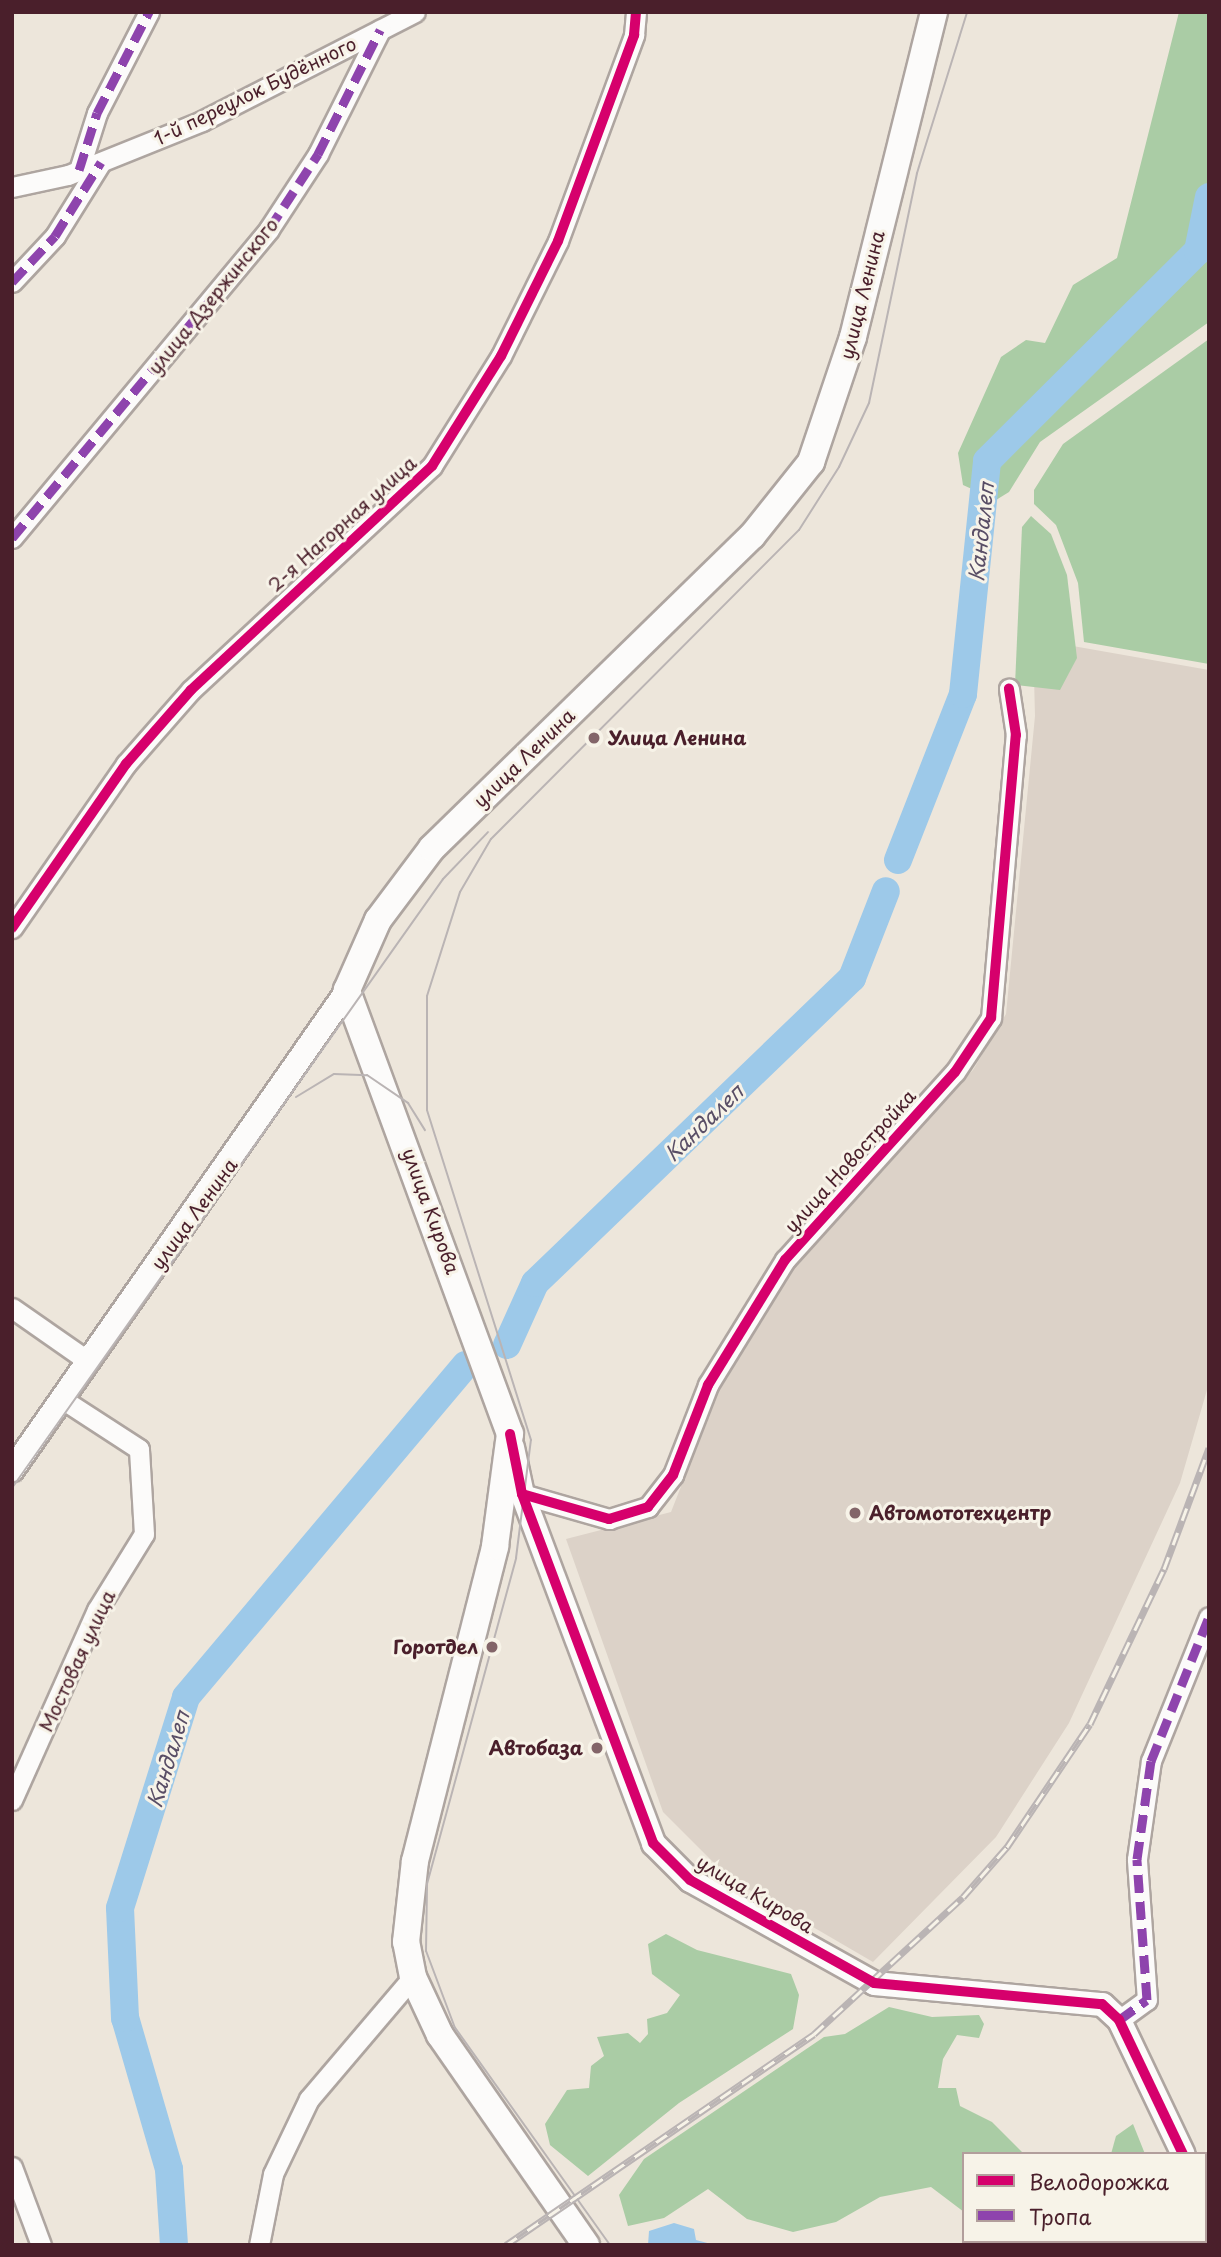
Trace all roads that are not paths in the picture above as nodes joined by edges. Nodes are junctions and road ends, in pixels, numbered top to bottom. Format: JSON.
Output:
{"nodes":[{"id":1,"x":149,"y":12,"type":"edge"},
{"id":2,"x":415,"y":12,"type":"edge"},
{"id":3,"x":636,"y":12,"type":"edge"},
{"id":4,"x":934,"y":12,"type":"edge"},
{"id":5,"x":380,"y":30,"type":"junction"},
{"id":6,"x":101,"y":162,"type":"junction"},
{"id":7,"x":79,"y":170,"type":"junction"},
{"id":8,"x":12,"y":187,"type":"edge"},
{"id":9,"x":12,"y":282,"type":"edge"},
{"id":10,"x":12,"y":538,"type":"edge"},
{"id":11,"x":1009,"y":689,"type":"dead end"},
{"id":12,"x":12,"y":928,"type":"edge"},
{"id":13,"x":347,"y":990,"type":"junction"},
{"id":14,"x":12,"y":1308,"type":"edge"},
{"id":15,"x":88,"y":1362,"type":"junction"},
{"id":16,"x":62,"y":1399,"type":"junction"},
{"id":17,"x":510,"y":1434,"type":"junction"},
{"id":18,"x":12,"y":1469,"type":"edge"},
{"id":19,"x":523,"y":1494,"type":"junction"},
{"id":20,"x":1209,"y":1617,"type":"edge"},
{"id":21,"x":12,"y":1800,"type":"edge"},
{"id":22,"x":412,"y":1977,"type":"junction"},
{"id":23,"x":1119,"y":2020,"type":"junction"},
{"id":24,"x":1182,"y":2152,"type":"edge"},
{"id":25,"x":12,"y":2167,"type":"edge"},
{"id":26,"x":40,"y":2245,"type":"edge"},
{"id":27,"x":259,"y":2245,"type":"edge"},
{"id":28,"x":586,"y":2245,"type":"edge"}],
"edges":[{"from":1,"to":7,"type":"street"},
{"from":2,"to":5,"type":"street","name":"1-й переулок Будённого"},
{"from":3,"to":12,"type":"street","name":"2-я Нагорная улица"},
{"from":4,"to":13,"type":"main road","name":"улица Ленина"},
{"from":5,"to":6,"type":"street","name":"1-й переулок Будённого"},
{"from":5,"to":10,"type":"street","name":"улица Дзержинского"},
{"from":6,"to":7,"type":"street","name":"1-й переулок Будённого"},
{"from":6,"to":9,"type":"street"},
{"from":7,"to":8,"type":"street","name":"1-й переулок Будённого"},
{"from":11,"to":19,"type":"street","name":"улица Новостройка"},
{"from":13,"to":15,"type":"street","name":"улица Ленина"},
{"from":13,"to":17,"type":"main road","name":"улица Кирова"},
{"from":14,"to":15,"type":"street"},
{"from":15,"to":16,"type":"street","name":"улица Ленина"},
{"from":16,"to":18,"type":"street","name":"улица Ленина"},
{"from":16,"to":21,"type":"street","name":"Мостовая улица"},
{"from":17,"to":19,"type":"street","name":"улица Кирова"},
{"from":17,"to":22,"type":"main road","name":"улица Кирова"},
{"from":19,"to":23,"type":"street","name":"улица Кирова"},
{"from":20,"to":23,"type":"street"},
{"from":22,"to":27,"type":"street"},
{"from":22,"to":28,"type":"main road","name":"улица Кирова"},
{"from":23,"to":24,"type":"street","name":"улица Кирова"},
{"from":25,"to":26,"type":"street"}]}
